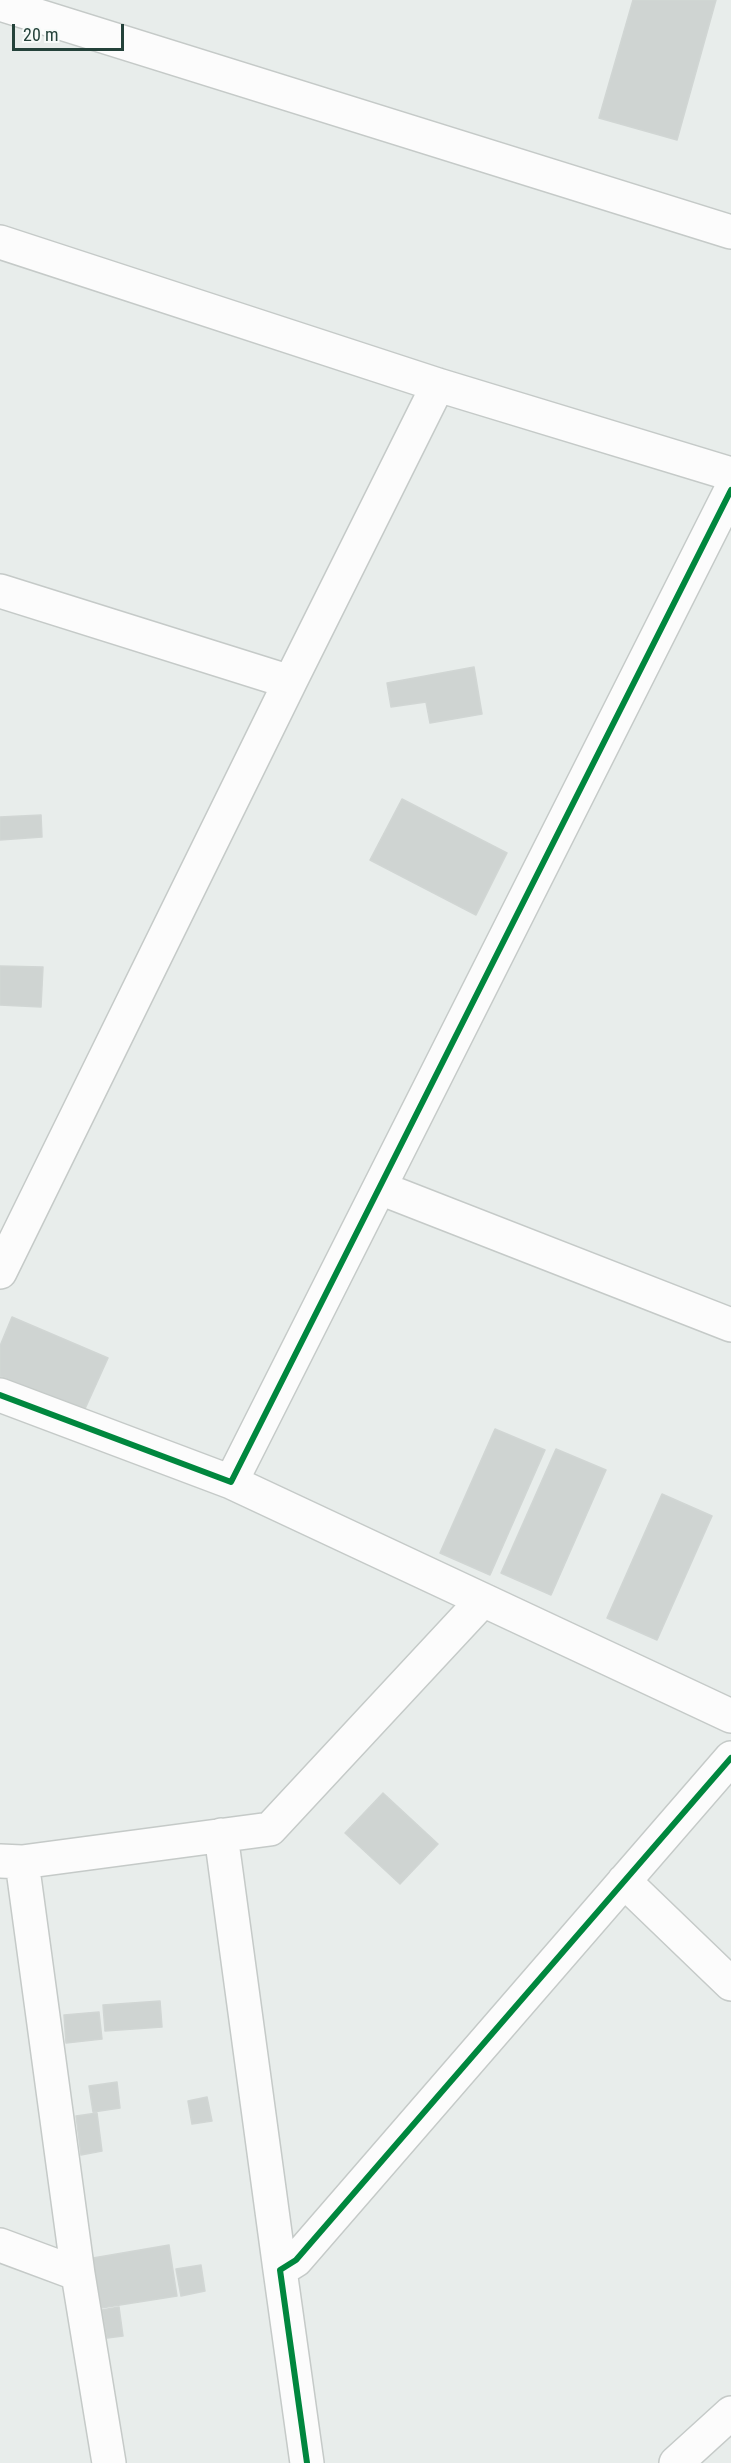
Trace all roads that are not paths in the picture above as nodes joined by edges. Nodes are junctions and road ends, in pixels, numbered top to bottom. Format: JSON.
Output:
{"nodes":[{"id":1,"x":0,"y":4,"type":"edge"},
{"id":2,"x":731,"y":232,"type":"edge"},
{"id":3,"x":0,"y":242,"type":"edge"},
{"id":4,"x":438,"y":385,"type":"junction"},
{"id":5,"x":731,"y":474,"type":"edge"},
{"id":6,"x":731,"y":490,"type":"edge"},
{"id":7,"x":0,"y":591,"type":"edge"},
{"id":8,"x":290,"y":682,"type":"junction"},
{"id":9,"x":380,"y":1188,"type":"junction"},
{"id":10,"x":0,"y":1272,"type":"edge"},
{"id":11,"x":731,"y":1325,"type":"edge"},
{"id":12,"x":0,"y":1395,"type":"edge"},
{"id":13,"x":231,"y":1482,"type":"junction"},
{"id":14,"x":483,"y":1600,"type":"junction"},
{"id":15,"x":731,"y":1716,"type":"edge"},
{"id":16,"x":731,"y":1758,"type":"edge"},
{"id":17,"x":221,"y":1835,"type":"junction"},
{"id":18,"x":11,"y":1861,"type":"edge"},
{"id":19,"x":624,"y":1881,"type":"junction"},
{"id":20,"x":731,"y":1983,"type":"edge"},
{"id":21,"x":0,"y":2245,"type":"edge"},
{"id":22,"x":280,"y":2270,"type":"junction"},
{"id":23,"x":78,"y":2274,"type":"junction"},
{"id":24,"x":731,"y":2413,"type":"edge"},
{"id":25,"x":109,"y":2463,"type":"edge"},
{"id":26,"x":308,"y":2463,"type":"edge"},
{"id":27,"x":676,"y":2463,"type":"edge"}],
"edges":[{"from":1,"to":2,"type":"street"},
{"from":3,"to":4,"type":"street"},
{"from":4,"to":5,"type":"street"},
{"from":4,"to":8,"type":"street"},
{"from":6,"to":9,"type":"street"},
{"from":7,"to":8,"type":"street"},
{"from":8,"to":10,"type":"street"},
{"from":9,"to":11,"type":"street"},
{"from":9,"to":13,"type":"street"},
{"from":12,"to":13,"type":"street"},
{"from":13,"to":14,"type":"street"},
{"from":14,"to":15,"type":"street"},
{"from":14,"to":17,"type":"street"},
{"from":16,"to":19,"type":"street"},
{"from":17,"to":18,"type":"street"},
{"from":17,"to":22,"type":"street"},
{"from":18,"to":23,"type":"street"},
{"from":19,"to":20,"type":"street"},
{"from":19,"to":22,"type":"street"},
{"from":21,"to":23,"type":"street"},
{"from":22,"to":26,"type":"street"},
{"from":23,"to":25,"type":"street"},
{"from":24,"to":27,"type":"street"}]}
